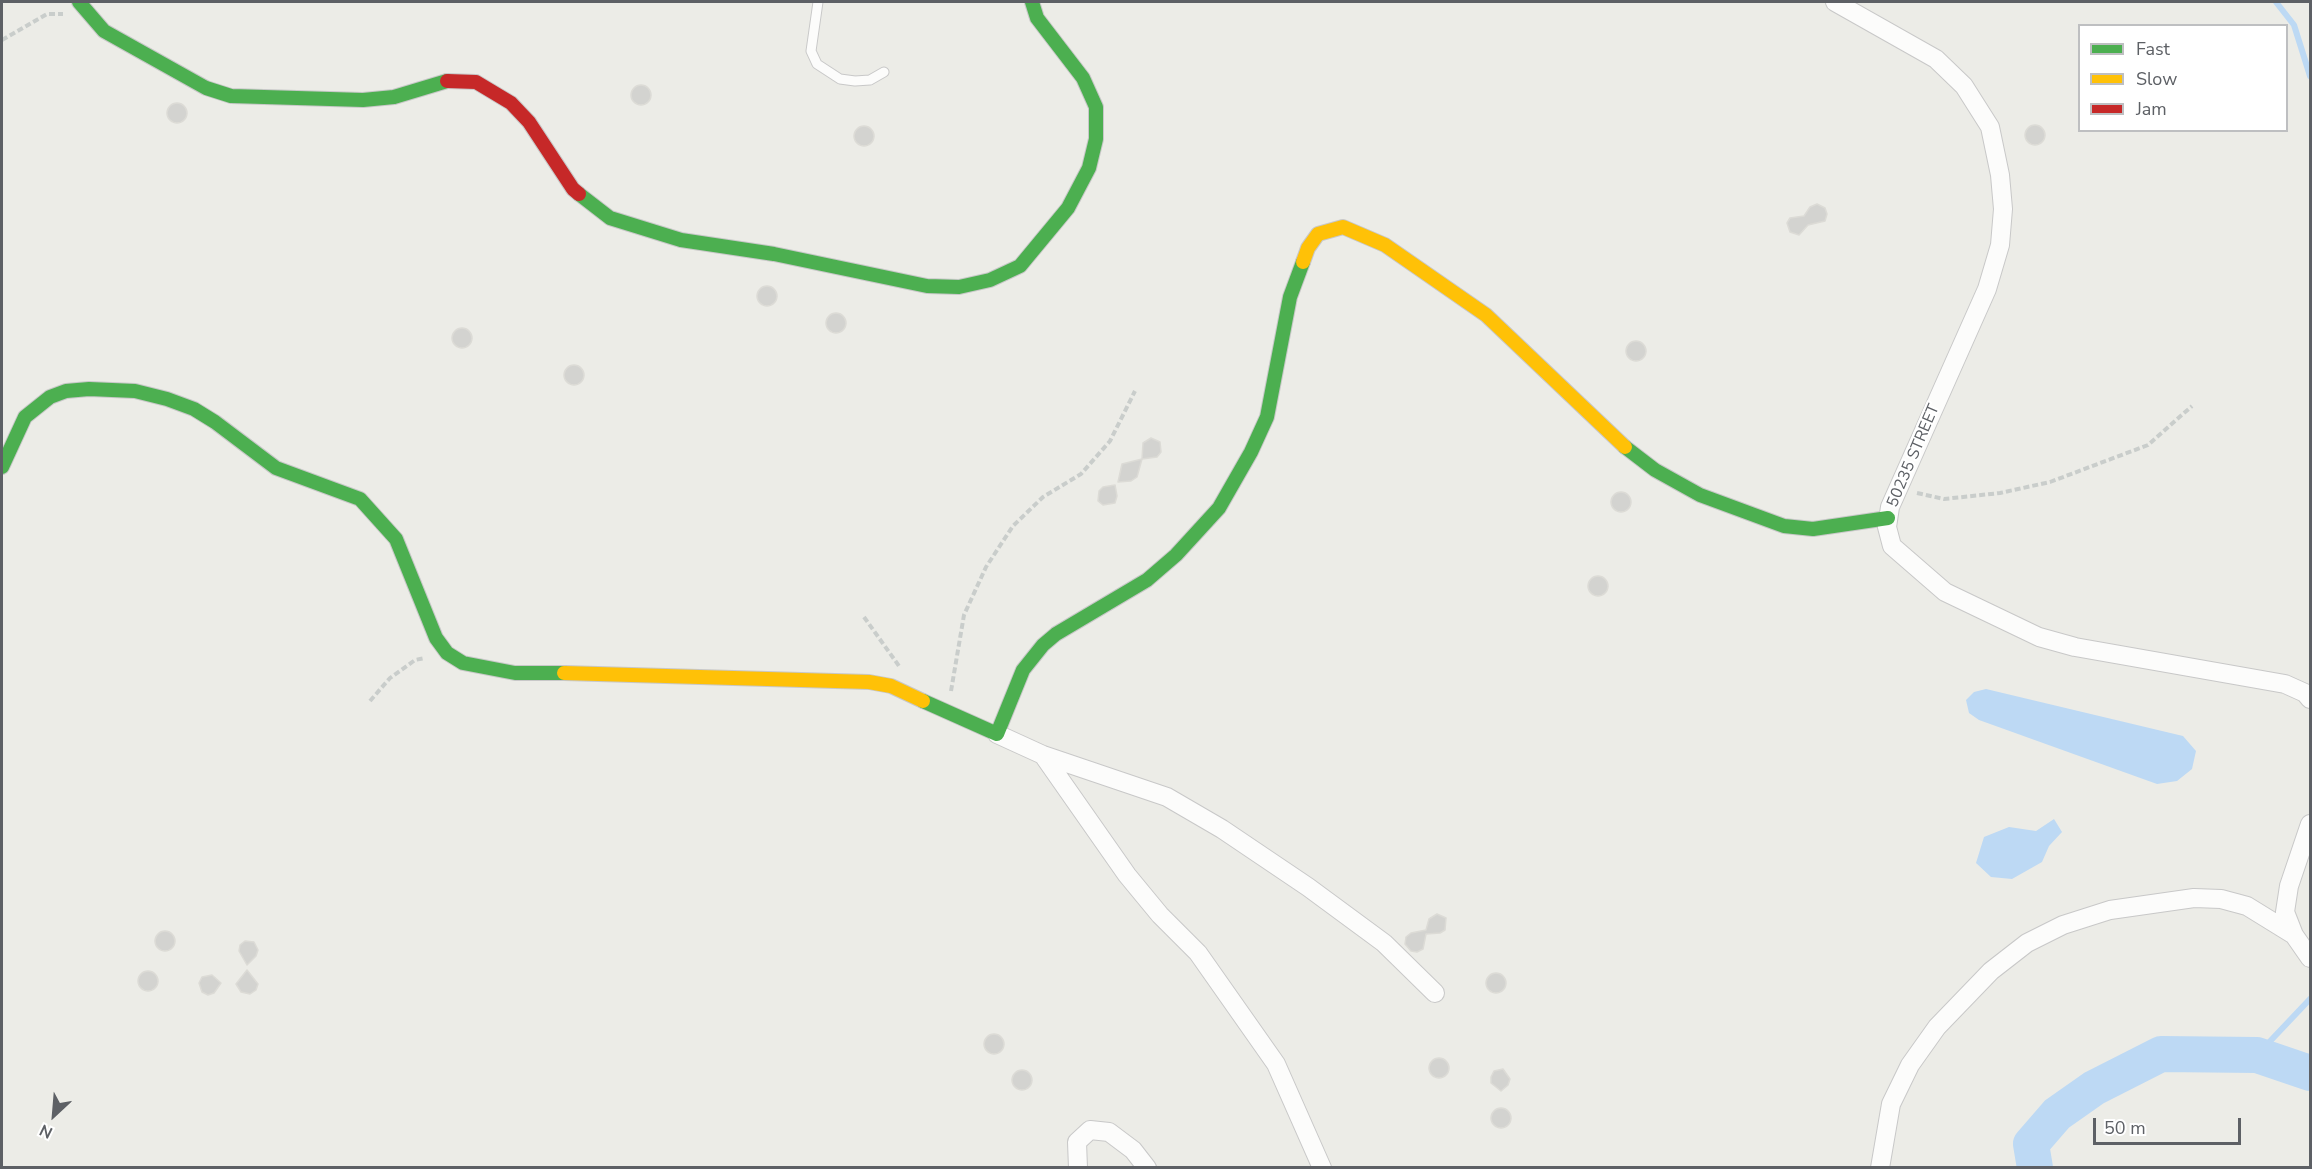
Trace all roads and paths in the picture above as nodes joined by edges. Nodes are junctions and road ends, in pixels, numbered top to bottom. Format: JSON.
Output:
{"nodes":[{"id":1,"x":78,"y":2,"type":"edge"},
{"id":2,"x":818,"y":2,"type":"edge"},
{"id":3,"x":1032,"y":2,"type":"edge"},
{"id":4,"x":1835,"y":2,"type":"edge"},
{"id":5,"x":87,"y":14,"type":"junction"},
{"id":6,"x":2,"y":40,"type":"edge"},
{"id":7,"x":884,"y":72,"type":"dead end"},
{"id":8,"x":1136,"y":391,"type":"dead end"},
{"id":9,"x":2192,"y":406,"type":"dead end"},
{"id":10,"x":2,"y":467,"type":"edge"},
{"id":11,"x":1898,"y":489,"type":"junction"},
{"id":12,"x":1888,"y":518,"type":"junction"},
{"id":13,"x":864,"y":616,"type":"dead end"},
{"id":14,"x":447,"y":652,"type":"junction"},
{"id":15,"x":905,"y":674,"type":"dead end"},
{"id":16,"x":2310,"y":699,"type":"edge"},
{"id":17,"x":370,"y":701,"type":"dead end"},
{"id":18,"x":947,"y":712,"type":"junction"},
{"id":19,"x":997,"y":734,"type":"junction"},
{"id":20,"x":1043,"y":755,"type":"junction"},
{"id":21,"x":2310,"y":824,"type":"edge"},
{"id":22,"x":2294,"y":935,"type":"junction"},
{"id":23,"x":2310,"y":958,"type":"edge"},
{"id":24,"x":1435,"y":993,"type":"dead end"},
{"id":25,"x":1077,"y":1167,"type":"edge"},
{"id":26,"x":1147,"y":1167,"type":"edge"},
{"id":27,"x":1322,"y":1167,"type":"edge"},
{"id":28,"x":1880,"y":1167,"type":"edge"}],
"edges":[{"from":1,"to":5,"type":"street"},
{"from":2,"to":7,"type":"lane"},
{"from":3,"to":5,"type":"street"},
{"from":4,"to":11,"type":"street","name":"50235 STREET"},
{"from":5,"to":6,"type":"path"},
{"from":8,"to":18,"type":"path"},
{"from":9,"to":11,"type":"path"},
{"from":10,"to":14,"type":"street"},
{"from":11,"to":12,"type":"street","name":"50235 STREET"},
{"from":12,"to":16,"type":"street","name":"50235 STREET"},
{"from":12,"to":19,"type":"street"},
{"from":13,"to":15,"type":"path"},
{"from":14,"to":17,"type":"path"},
{"from":14,"to":18,"type":"street"},
{"from":18,"to":19,"type":"street"},
{"from":19,"to":20,"type":"street"},
{"from":20,"to":24,"type":"street"},
{"from":20,"to":27,"type":"street"},
{"from":21,"to":22,"type":"street"},
{"from":22,"to":23,"type":"street"},
{"from":22,"to":28,"type":"street"},
{"from":25,"to":26,"type":"street"}]}
